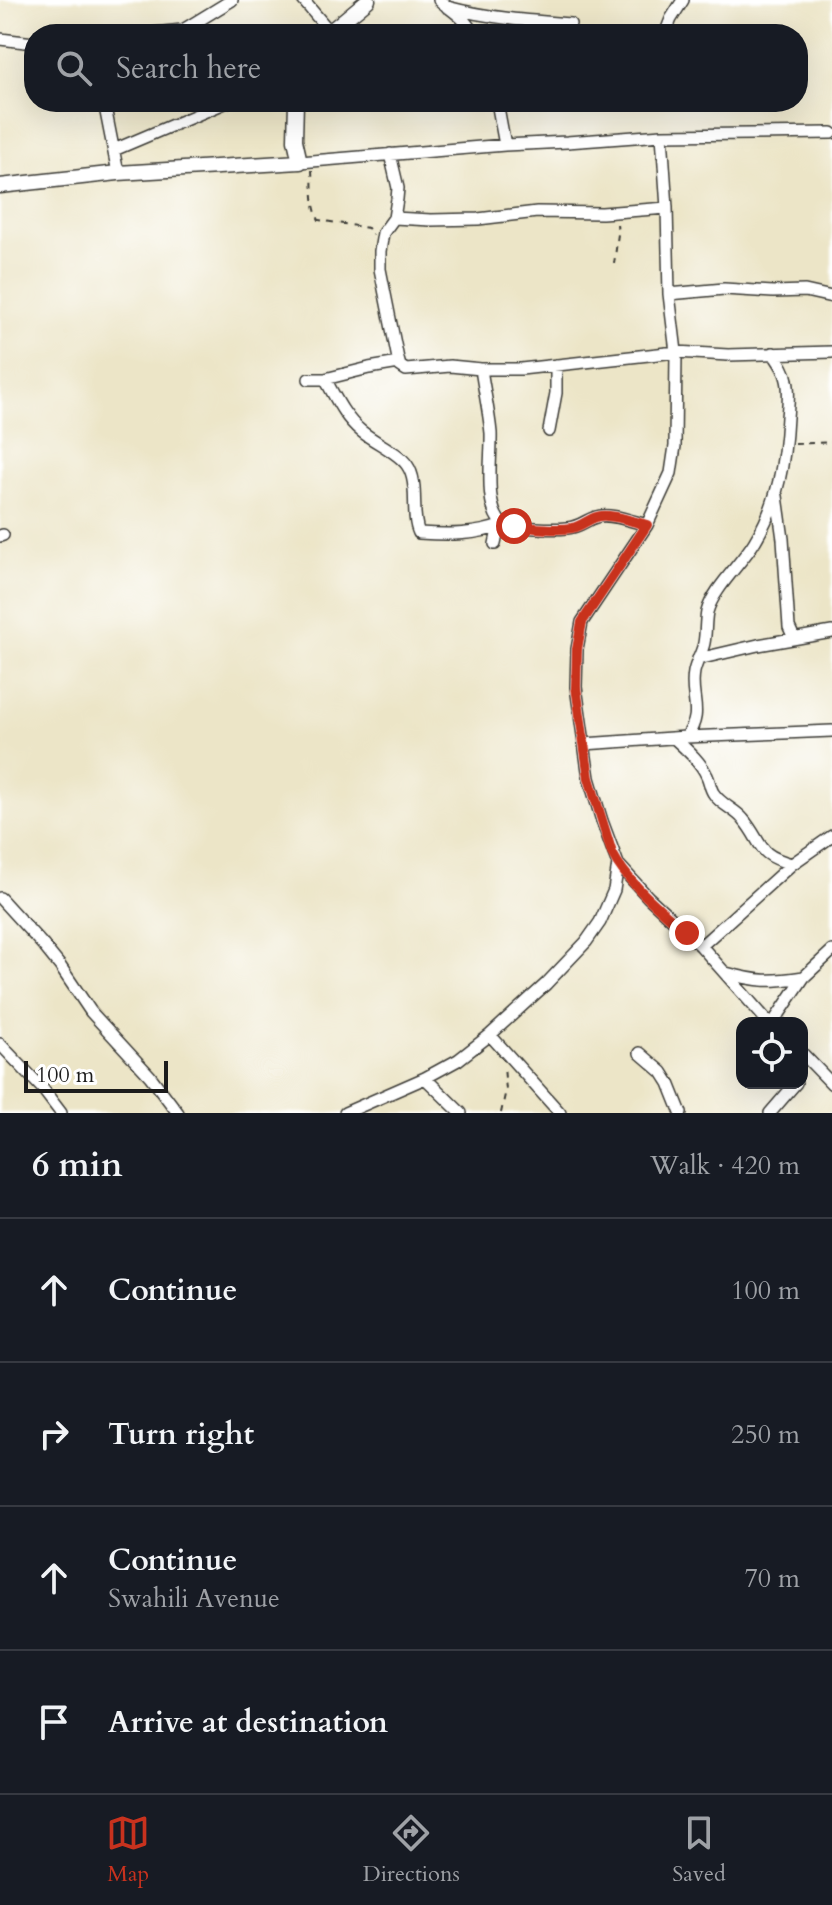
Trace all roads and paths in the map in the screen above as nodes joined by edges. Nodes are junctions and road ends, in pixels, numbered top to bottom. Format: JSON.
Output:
{"nodes":[{"id":1,"x":232,"y":0,"type":"edge"},
{"id":2,"x":303,"y":0,"type":"edge"},
{"id":3,"x":368,"y":0,"type":"edge"},
{"id":4,"x":683,"y":0,"type":"edge"},
{"id":5,"x":443,"y":4,"type":"edge"},
{"id":6,"x":193,"y":24,"type":"edge"},
{"id":7,"x":321,"y":24,"type":"edge"},
{"id":8,"x":339,"y":24,"type":"edge"},
{"id":9,"x":467,"y":24,"type":"edge"},
{"id":10,"x":570,"y":24,"type":"dead end"},
{"id":11,"x":669,"y":24,"type":"edge"},
{"id":12,"x":0,"y":39,"type":"edge"},
{"id":13,"x":24,"y":42,"type":"edge"},
{"id":14,"x":106,"y":112,"type":"edge"},
{"id":15,"x":203,"y":112,"type":"edge"},
{"id":16,"x":296,"y":112,"type":"edge"},
{"id":17,"x":499,"y":112,"type":"edge"},
{"id":18,"x":832,"y":133,"type":"edge"},
{"id":19,"x":662,"y":135,"type":"junction"},
{"id":20,"x":505,"y":145,"type":"junction"},
{"id":21,"x":114,"y":150,"type":"junction"},
{"id":22,"x":390,"y":154,"type":"junction"},
{"id":23,"x":306,"y":161,"type":"junction"},
{"id":24,"x":118,"y":173,"type":"junction"},
{"id":25,"x":0,"y":186,"type":"edge"},
{"id":26,"x":667,"y":208,"type":"junction"},
{"id":27,"x":612,"y":212,"type":"junction"},
{"id":28,"x":394,"y":218,"type":"junction"},
{"id":29,"x":380,"y":251,"type":"junction"},
{"id":30,"x":614,"y":264,"type":"dead end"},
{"id":31,"x":669,"y":294,"type":"junction"},
{"id":32,"x":832,"y":297,"type":"edge"},
{"id":33,"x":676,"y":352,"type":"junction"},
{"id":34,"x":832,"y":352,"type":"edge"},
{"id":35,"x":773,"y":353,"type":"junction"},
{"id":36,"x":399,"y":363,"type":"junction"},
{"id":37,"x":556,"y":365,"type":"junction"},
{"id":38,"x":481,"y":369,"type":"junction"},
{"id":39,"x":309,"y":379,"type":"dead end"},
{"id":40,"x":325,"y":379,"type":"junction"},
{"id":41,"x":549,"y":431,"type":"dead end"},
{"id":42,"x":832,"y":442,"type":"edge"},
{"id":43,"x":786,"y":444,"type":"junction"},
{"id":44,"x":777,"y":491,"type":"junction"},
{"id":45,"x":503,"y":525,"type":"junction"},
{"id":46,"x":647,"y":525,"type":"junction"},
{"id":47,"x":495,"y":544,"type":"dead end"},
{"id":48,"x":832,"y":632,"type":"edge"},
{"id":49,"x":794,"y":638,"type":"junction"},
{"id":50,"x":698,"y":659,"type":"junction"},
{"id":51,"x":832,"y":731,"type":"edge"},
{"id":52,"x":680,"y":737,"type":"junction"},
{"id":53,"x":584,"y":744,"type":"junction"},
{"id":54,"x":832,"y":836,"type":"edge"},
{"id":55,"x":618,"y":864,"type":"junction"},
{"id":56,"x":792,"y":864,"type":"junction"},
{"id":57,"x":0,"y":898,"type":"edge"},
{"id":58,"x":701,"y":946,"type":"junction"},
{"id":59,"x":832,"y":951,"type":"edge"},
{"id":60,"x":726,"y":973,"type":"junction"},
{"id":61,"x":804,"y":977,"type":"junction"},
{"id":62,"x":766,"y":1017,"type":"edge"},
{"id":63,"x":775,"y":1017,"type":"edge"},
{"id":64,"x":490,"y":1035,"type":"junction"},
{"id":65,"x":0,"y":1044,"type":"edge"},
{"id":66,"x":502,"y":1050,"type":"junction"},
{"id":67,"x":640,"y":1053,"type":"dead end"},
{"id":68,"x":808,"y":1062,"type":"edge"},
{"id":69,"x":832,"y":1068,"type":"edge"},
{"id":70,"x":820,"y":1073,"type":"junction"},
{"id":71,"x":425,"y":1078,"type":"junction"},
{"id":72,"x":832,"y":1084,"type":"edge"},
{"id":73,"x":791,"y":1089,"type":"edge"},
{"id":74,"x":61,"y":1113,"type":"edge"},
{"id":75,"x":178,"y":1113,"type":"edge"},
{"id":76,"x":345,"y":1113,"type":"edge"},
{"id":77,"x":461,"y":1113,"type":"edge"},
{"id":78,"x":501,"y":1113,"type":"edge"},
{"id":79,"x":560,"y":1113,"type":"edge"},
{"id":80,"x":681,"y":1113,"type":"edge"},
{"id":81,"x":770,"y":1113,"type":"edge"}],
"edges":[{"from":1,"to":6,"type":"street"},
{"from":2,"to":7,"type":"street"},
{"from":3,"to":8,"type":"main road"},
{"from":4,"to":11,"type":"street"},
{"from":5,"to":9,"type":"street"},
{"from":5,"to":10,"type":"street"},
{"from":12,"to":13,"type":"street"},
{"from":14,"to":21,"type":"street"},
{"from":15,"to":21,"type":"street"},
{"from":16,"to":23,"type":"main road"},
{"from":17,"to":20,"type":"street"},
{"from":18,"to":19,"type":"street"},
{"from":19,"to":20,"type":"street"},
{"from":19,"to":26,"type":"street"},
{"from":20,"to":22,"type":"street"},
{"from":21,"to":24,"type":"street"},
{"from":22,"to":23,"type":"street"},
{"from":22,"to":28,"type":"street"},
{"from":23,"to":24,"type":"main road"},
{"from":23,"to":29,"type":"path"},
{"from":24,"to":25,"type":"main road"},
{"from":26,"to":27,"type":"street"},
{"from":26,"to":31,"type":"street"},
{"from":27,"to":28,"type":"street"},
{"from":27,"to":30,"type":"path"},
{"from":28,"to":29,"type":"street"},
{"from":29,"to":36,"type":"street"},
{"from":31,"to":32,"type":"street"},
{"from":31,"to":33,"type":"street"},
{"from":33,"to":35,"type":"street"},
{"from":33,"to":37,"type":"street"},
{"from":33,"to":46,"type":"street"},
{"from":34,"to":35,"type":"street"},
{"from":35,"to":43,"type":"street"},
{"from":36,"to":38,"type":"street"},
{"from":36,"to":40,"type":"street"},
{"from":37,"to":38,"type":"street"},
{"from":37,"to":41,"type":"street"},
{"from":38,"to":45,"type":"street"},
{"from":39,"to":40,"type":"street"},
{"from":40,"to":45,"type":"street"},
{"from":42,"to":43,"type":"path"},
{"from":43,"to":44,"type":"street"},
{"from":44,"to":49,"type":"street"},
{"from":44,"to":50,"type":"street"},
{"from":45,"to":46,"type":"street"},
{"from":45,"to":47,"type":"street"},
{"from":46,"to":53,"type":"street"},
{"from":48,"to":49,"type":"street"},
{"from":49,"to":50,"type":"street"},
{"from":50,"to":52,"type":"street"},
{"from":51,"to":52,"type":"street"},
{"from":52,"to":53,"type":"street"},
{"from":52,"to":56,"type":"street"},
{"from":53,"to":55,"type":"street"},
{"from":54,"to":56,"type":"street"},
{"from":55,"to":58,"type":"street"},
{"from":55,"to":64,"type":"street"},
{"from":56,"to":58,"type":"street"},
{"from":57,"to":75,"type":"street"},
{"from":58,"to":60,"type":"street"},
{"from":59,"to":61,"type":"street"},
{"from":60,"to":61,"type":"street"},
{"from":60,"to":62,"type":"street"},
{"from":61,"to":63,"type":"street"},
{"from":64,"to":66,"type":"street"},
{"from":64,"to":71,"type":"street"},
{"from":65,"to":74,"type":"street"},
{"from":66,"to":78,"type":"path"},
{"from":66,"to":79,"type":"street"},
{"from":67,"to":80,"type":"street"},
{"from":68,"to":70,"type":"street"},
{"from":69,"to":70,"type":"street"},
{"from":70,"to":72,"type":"street"},
{"from":71,"to":76,"type":"street"},
{"from":71,"to":77,"type":"street"},
{"from":73,"to":81,"type":"street"}]}
